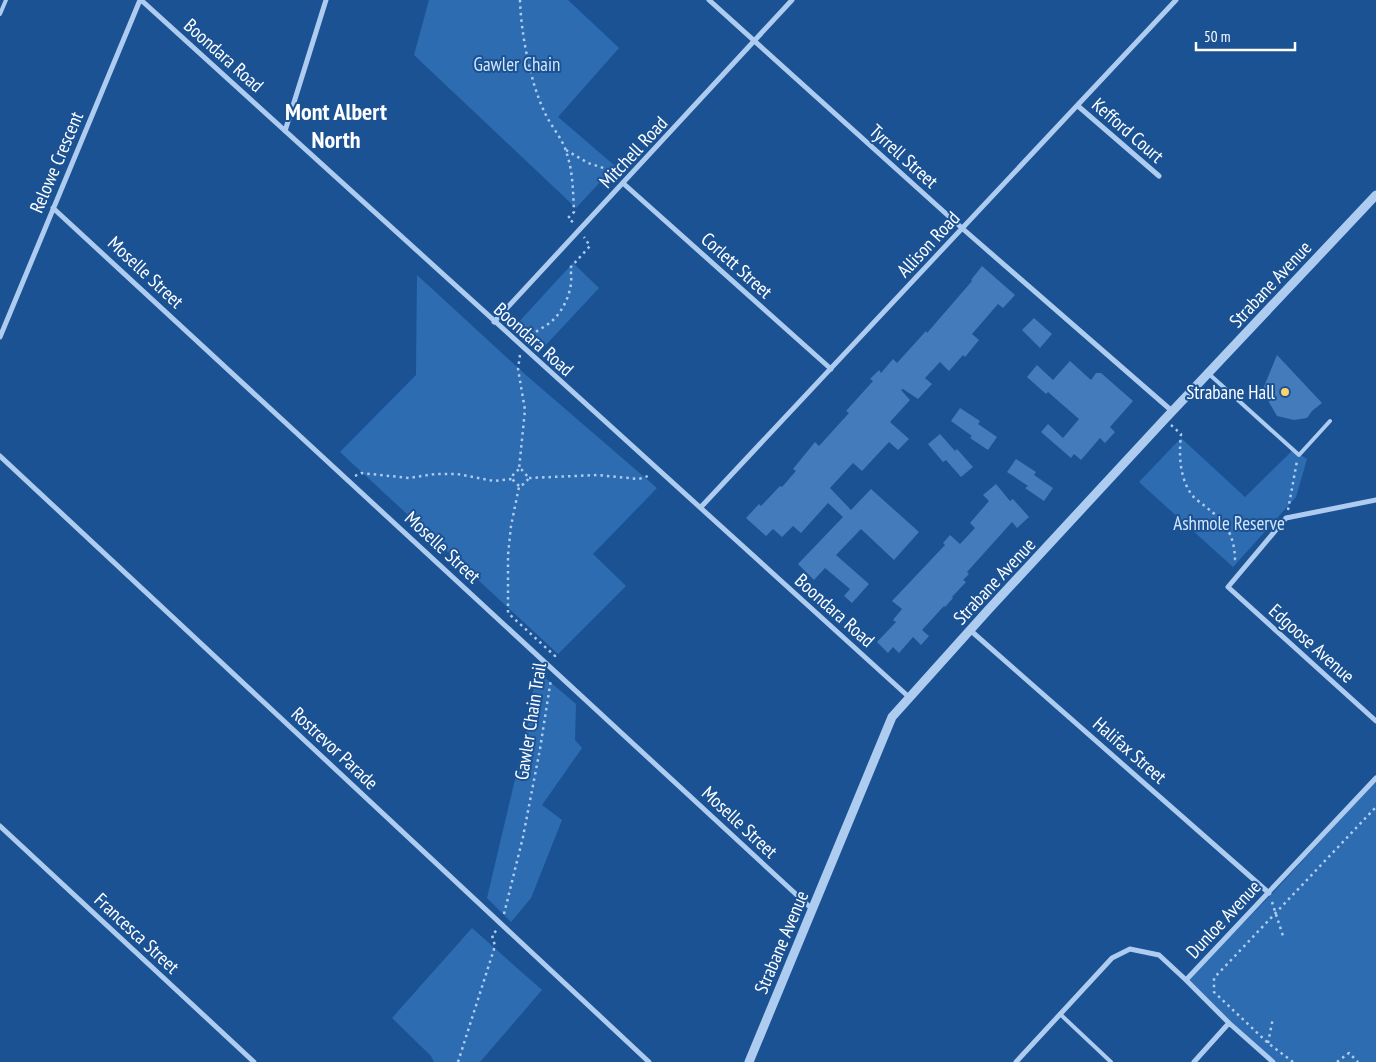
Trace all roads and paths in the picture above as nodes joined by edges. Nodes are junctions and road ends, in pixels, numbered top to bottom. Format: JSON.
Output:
{"nodes":[{"id":1,"x":6,"y":0,"type":"edge"},
{"id":2,"x":140,"y":0,"type":"edge"},
{"id":3,"x":326,"y":0,"type":"edge"},
{"id":4,"x":520,"y":0,"type":"edge"},
{"id":5,"x":709,"y":0,"type":"edge"},
{"id":6,"x":792,"y":0,"type":"edge"},
{"id":7,"x":1176,"y":0,"type":"edge"},
{"id":8,"x":0,"y":14,"type":"edge"},
{"id":9,"x":755,"y":41,"type":"junction"},
{"id":10,"x":1078,"y":106,"type":"junction"},
{"id":11,"x":285,"y":131,"type":"junction"},
{"id":12,"x":566,"y":150,"type":"junction"},
{"id":13,"x":1158,"y":176,"type":"dead end"},
{"id":14,"x":630,"y":177,"type":"junction"},
{"id":15,"x":624,"y":184,"type":"junction"},
{"id":16,"x":1376,"y":195,"type":"edge"},
{"id":17,"x":53,"y":208,"type":"junction"},
{"id":18,"x":963,"y":229,"type":"junction"},
{"id":19,"x":580,"y":230,"type":"junction"},
{"id":20,"x":494,"y":322,"type":"junction"},
{"id":21,"x":0,"y":337,"type":"edge"},
{"id":22,"x":520,"y":347,"type":"junction"},
{"id":23,"x":831,"y":369,"type":"junction"},
{"id":24,"x":1209,"y":374,"type":"junction"},
{"id":25,"x":1172,"y":411,"type":"junction"},
{"id":26,"x":1164,"y":420,"type":"junction"},
{"id":27,"x":1330,"y":421,"type":"dead end"},
{"id":28,"x":1299,"y":455,"type":"junction"},
{"id":29,"x":0,"y":456,"type":"edge"},
{"id":30,"x":519,"y":469,"type":"junction"},
{"id":31,"x":659,"y":472,"type":"junction"},
{"id":32,"x":529,"y":478,"type":"junction"},
{"id":33,"x":348,"y":479,"type":"junction"},
{"id":34,"x":512,"y":479,"type":"junction"},
{"id":35,"x":519,"y":487,"type":"junction"},
{"id":36,"x":1376,"y":500,"type":"edge"},
{"id":37,"x":700,"y":507,"type":"junction"},
{"id":38,"x":1286,"y":518,"type":"junction"},
{"id":39,"x":1244,"y":568,"type":"junction"},
{"id":40,"x":970,"y":630,"type":"junction"},
{"id":41,"x":552,"y":670,"type":"junction"},
{"id":42,"x":910,"y":698,"type":"junction"},
{"id":43,"x":1376,"y":722,"type":"edge"},
{"id":44,"x":1376,"y":778,"type":"edge"},
{"id":45,"x":1376,"y":807,"type":"edge"},
{"id":46,"x":0,"y":826,"type":"edge"},
{"id":47,"x":1269,"y":893,"type":"junction"},
{"id":48,"x":812,"y":909,"type":"junction"},
{"id":49,"x":1275,"y":913,"type":"junction"},
{"id":50,"x":502,"y":925,"type":"junction"},
{"id":51,"x":1284,"y":936,"type":"dead end"},
{"id":52,"x":1186,"y":980,"type":"junction"},
{"id":53,"x":1060,"y":1014,"type":"junction"},
{"id":54,"x":1273,"y":1018,"type":"dead end"},
{"id":55,"x":1229,"y":1023,"type":"junction"},
{"id":56,"x":1268,"y":1043,"type":"junction"},
{"id":57,"x":254,"y":1062,"type":"edge"},
{"id":58,"x":458,"y":1062,"type":"edge"},
{"id":59,"x":649,"y":1062,"type":"edge"},
{"id":60,"x":749,"y":1062,"type":"edge"},
{"id":61,"x":1016,"y":1062,"type":"edge"},
{"id":62,"x":1111,"y":1062,"type":"edge"},
{"id":63,"x":1194,"y":1062,"type":"edge"},
{"id":64,"x":1273,"y":1062,"type":"edge"},
{"id":65,"x":1293,"y":1062,"type":"edge"},
{"id":66,"x":1337,"y":1062,"type":"edge"},
{"id":67,"x":1358,"y":1062,"type":"edge"}],
"edges":[{"from":1,"to":8,"type":"lane"},
{"from":2,"to":11,"type":"street","name":"Boondara Road"},
{"from":2,"to":17,"type":"street","name":"Relowe Crescent"},
{"from":3,"to":11,"type":"street"},
{"from":4,"to":12,"type":"path"},
{"from":5,"to":9,"type":"street","name":"Tyrrell Street"},
{"from":6,"to":9,"type":"street","name":"Mitchell Road"},
{"from":7,"to":10,"type":"street","name":"Allison Road"},
{"from":9,"to":14,"type":"street","name":"Mitchell Road"},
{"from":9,"to":18,"type":"street","name":"Tyrrell Street"},
{"from":10,"to":13,"type":"street","name":"Kefford Court"},
{"from":10,"to":18,"type":"street","name":"Allison Road"},
{"from":11,"to":20,"type":"street","name":"Boondara Road"},
{"from":12,"to":14,"type":"path"},
{"from":12,"to":19,"type":"path"},
{"from":14,"to":15,"type":"street","name":"Mitchell Road"},
{"from":15,"to":19,"type":"street","name":"Mitchell Road"},
{"from":15,"to":23,"type":"street","name":"Corlett Street"},
{"from":16,"to":24,"type":"street","name":"Strabane Avenue"},
{"from":17,"to":21,"type":"street","name":"Relowe Crescent"},
{"from":17,"to":33,"type":"street","name":"Moselle Street"},
{"from":18,"to":23,"type":"street","name":"Allison Road"},
{"from":18,"to":25,"type":"street","name":"Tyrrell Street"},
{"from":19,"to":20,"type":"street","name":"Mitchell Road"},
{"from":19,"to":22,"type":"path"},
{"from":20,"to":22,"type":"street","name":"Boondara Road"},
{"from":22,"to":30,"type":"path"},
{"from":22,"to":31,"type":"street","name":"Boondara Road"},
{"from":23,"to":37,"type":"street","name":"Allison Road"},
{"from":24,"to":25,"type":"street","name":"Strabane Avenue"},
{"from":24,"to":28,"type":"lane"},
{"from":25,"to":26,"type":"street","name":"Strabane Avenue"},
{"from":26,"to":39,"type":"path"},
{"from":26,"to":40,"type":"street","name":"Strabane Avenue"},
{"from":27,"to":28,"type":"lane"},
{"from":28,"to":38,"type":"path"},
{"from":29,"to":50,"type":"street","name":"Rostrevor Parade"},
{"from":30,"to":32,"type":"path"},
{"from":30,"to":34,"type":"path"},
{"from":31,"to":32,"type":"path"},
{"from":31,"to":37,"type":"street","name":"Boondara Road"},
{"from":32,"to":35,"type":"path"},
{"from":33,"to":34,"type":"path"},
{"from":33,"to":41,"type":"street","name":"Moselle Street"},
{"from":34,"to":35,"type":"path"},
{"from":35,"to":41,"type":"path","name":"Gawler Chain Trail"},
{"from":36,"to":38,"type":"street"},
{"from":37,"to":42,"type":"street","name":"Boondara Road"},
{"from":38,"to":39,"type":"street"},
{"from":39,"to":43,"type":"street","name":"Edgoose Avenue"},
{"from":40,"to":42,"type":"street","name":"Strabane Avenue"},
{"from":40,"to":47,"type":"street","name":"Halifax Street"},
{"from":41,"to":48,"type":"street","name":"Moselle Street"},
{"from":41,"to":50,"type":"path","name":"Gawler Chain Trail"},
{"from":42,"to":48,"type":"street","name":"Strabane Avenue"},
{"from":44,"to":47,"type":"street","name":"Dunloe Avenue"},
{"from":45,"to":49,"type":"path"},
{"from":46,"to":57,"type":"street","name":"Francesca Street"},
{"from":47,"to":49,"type":"path"},
{"from":47,"to":52,"type":"street","name":"Dunloe Avenue"},
{"from":48,"to":60,"type":"street","name":"Strabane Avenue"},
{"from":49,"to":51,"type":"path"},
{"from":49,"to":56,"type":"path"},
{"from":50,"to":58,"type":"path","name":"Gawler Chain Trail"},
{"from":50,"to":59,"type":"street","name":"Rostrevor Parade"},
{"from":52,"to":53,"type":"street","name":"Dunloe Avenue"},
{"from":52,"to":55,"type":"street"},
{"from":53,"to":61,"type":"street","name":"Dunloe Avenue"},
{"from":53,"to":62,"type":"lane"},
{"from":54,"to":56,"type":"path"},
{"from":55,"to":63,"type":"street"},
{"from":55,"to":64,"type":"street"},
{"from":56,"to":65,"type":"path"},
{"from":66,"to":67,"type":"path"}]}
